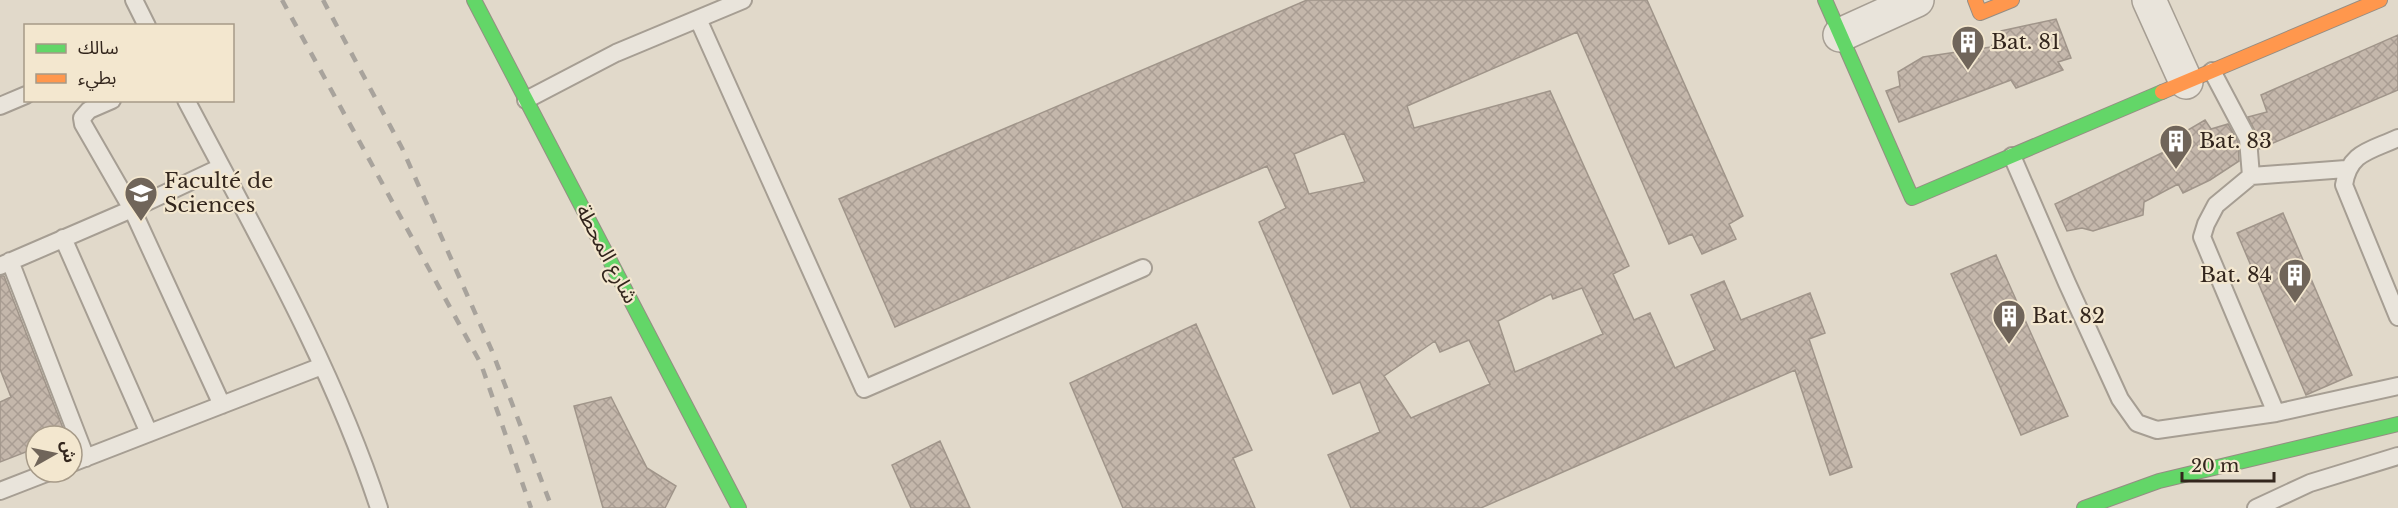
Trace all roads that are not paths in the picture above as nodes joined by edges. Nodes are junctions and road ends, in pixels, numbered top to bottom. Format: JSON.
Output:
{"nodes":[{"id":1,"x":134,"y":0,"type":"edge"},
{"id":2,"x":474,"y":0,"type":"edge"},
{"id":3,"x":743,"y":0,"type":"edge"},
{"id":4,"x":1825,"y":0,"type":"edge"},
{"id":5,"x":1917,"y":0,"type":"edge"},
{"id":6,"x":1975,"y":0,"type":"edge"},
{"id":7,"x":2012,"y":0,"type":"edge"},
{"id":8,"x":2149,"y":0,"type":"edge"},
{"id":9,"x":2379,"y":0,"type":"edge"},
{"id":10,"x":698,"y":19,"type":"junction"},
{"id":11,"x":146,"y":24,"type":"edge"},
{"id":12,"x":1840,"y":35,"type":"junction"},
{"id":13,"x":2199,"y":76,"type":"junction"},
{"id":14,"x":24,"y":96,"type":"edge"},
{"id":15,"x":526,"y":100,"type":"junction"},
{"id":16,"x":107,"y":102,"type":"edge"},
{"id":17,"x":187,"y":102,"type":"edge"},
{"id":18,"x":0,"y":105,"type":"edge"},
{"id":19,"x":2398,"y":138,"type":"edge"},
{"id":20,"x":2012,"y":156,"type":"junction"},
{"id":21,"x":221,"y":166,"type":"junction"},
{"id":22,"x":2346,"y":169,"type":"junction"},
{"id":23,"x":2251,"y":176,"type":"junction"},
{"id":24,"x":132,"y":209,"type":"junction"},
{"id":25,"x":63,"y":238,"type":"junction"},
{"id":26,"x":5,"y":263,"type":"edge"},
{"id":27,"x":1143,"y":268,"type":"dead end"},
{"id":28,"x":2398,"y":317,"type":"edge"},
{"id":29,"x":322,"y":366,"type":"junction"},
{"id":30,"x":2398,"y":386,"type":"edge"},
{"id":31,"x":222,"y":405,"type":"junction"},
{"id":32,"x":2276,"y":413,"type":"junction"},
{"id":33,"x":65,"y":424,"type":"edge"},
{"id":34,"x":2398,"y":424,"type":"edge"},
{"id":35,"x":149,"y":433,"type":"junction"},
{"id":36,"x":2398,"y":456,"type":"edge"},
{"id":37,"x":84,"y":459,"type":"edge"},
{"id":38,"x":24,"y":482,"type":"edge"},
{"id":39,"x":0,"y":491,"type":"edge"},
{"id":40,"x":379,"y":508,"type":"edge"},
{"id":41,"x":739,"y":508,"type":"edge"},
{"id":42,"x":2084,"y":508,"type":"edge"},
{"id":43,"x":2256,"y":508,"type":"edge"}],
"edges":[{"from":1,"to":11,"type":"lane"},
{"from":2,"to":15,"type":"street","name":"شارع المحطة"},
{"from":3,"to":10,"type":"lane"},
{"from":4,"to":12,"type":"street"},
{"from":5,"to":12,"type":"street"},
{"from":6,"to":7,"type":"street"},
{"from":8,"to":13,"type":"street"},
{"from":9,"to":13,"type":"street"},
{"from":10,"to":15,"type":"lane"},
{"from":10,"to":27,"type":"lane"},
{"from":12,"to":20,"type":"street"},
{"from":13,"to":20,"type":"street"},
{"from":13,"to":23,"type":"lane"},
{"from":14,"to":18,"type":"lane"},
{"from":15,"to":41,"type":"street","name":"شارع المحطة"},
{"from":16,"to":24,"type":"lane"},
{"from":17,"to":21,"type":"lane"},
{"from":19,"to":22,"type":"lane"},
{"from":20,"to":32,"type":"lane"},
{"from":21,"to":24,"type":"lane"},
{"from":21,"to":29,"type":"lane"},
{"from":22,"to":23,"type":"lane"},
{"from":22,"to":28,"type":"lane"},
{"from":23,"to":32,"type":"lane"},
{"from":24,"to":25,"type":"lane"},
{"from":24,"to":31,"type":"lane"},
{"from":25,"to":26,"type":"lane"},
{"from":25,"to":35,"type":"lane"},
{"from":26,"to":33,"type":"lane"},
{"from":29,"to":31,"type":"lane"},
{"from":29,"to":40,"type":"lane"},
{"from":30,"to":32,"type":"lane"},
{"from":31,"to":35,"type":"lane"},
{"from":34,"to":42,"type":"street"},
{"from":35,"to":37,"type":"lane"},
{"from":36,"to":43,"type":"lane"},
{"from":38,"to":39,"type":"lane"}]}
